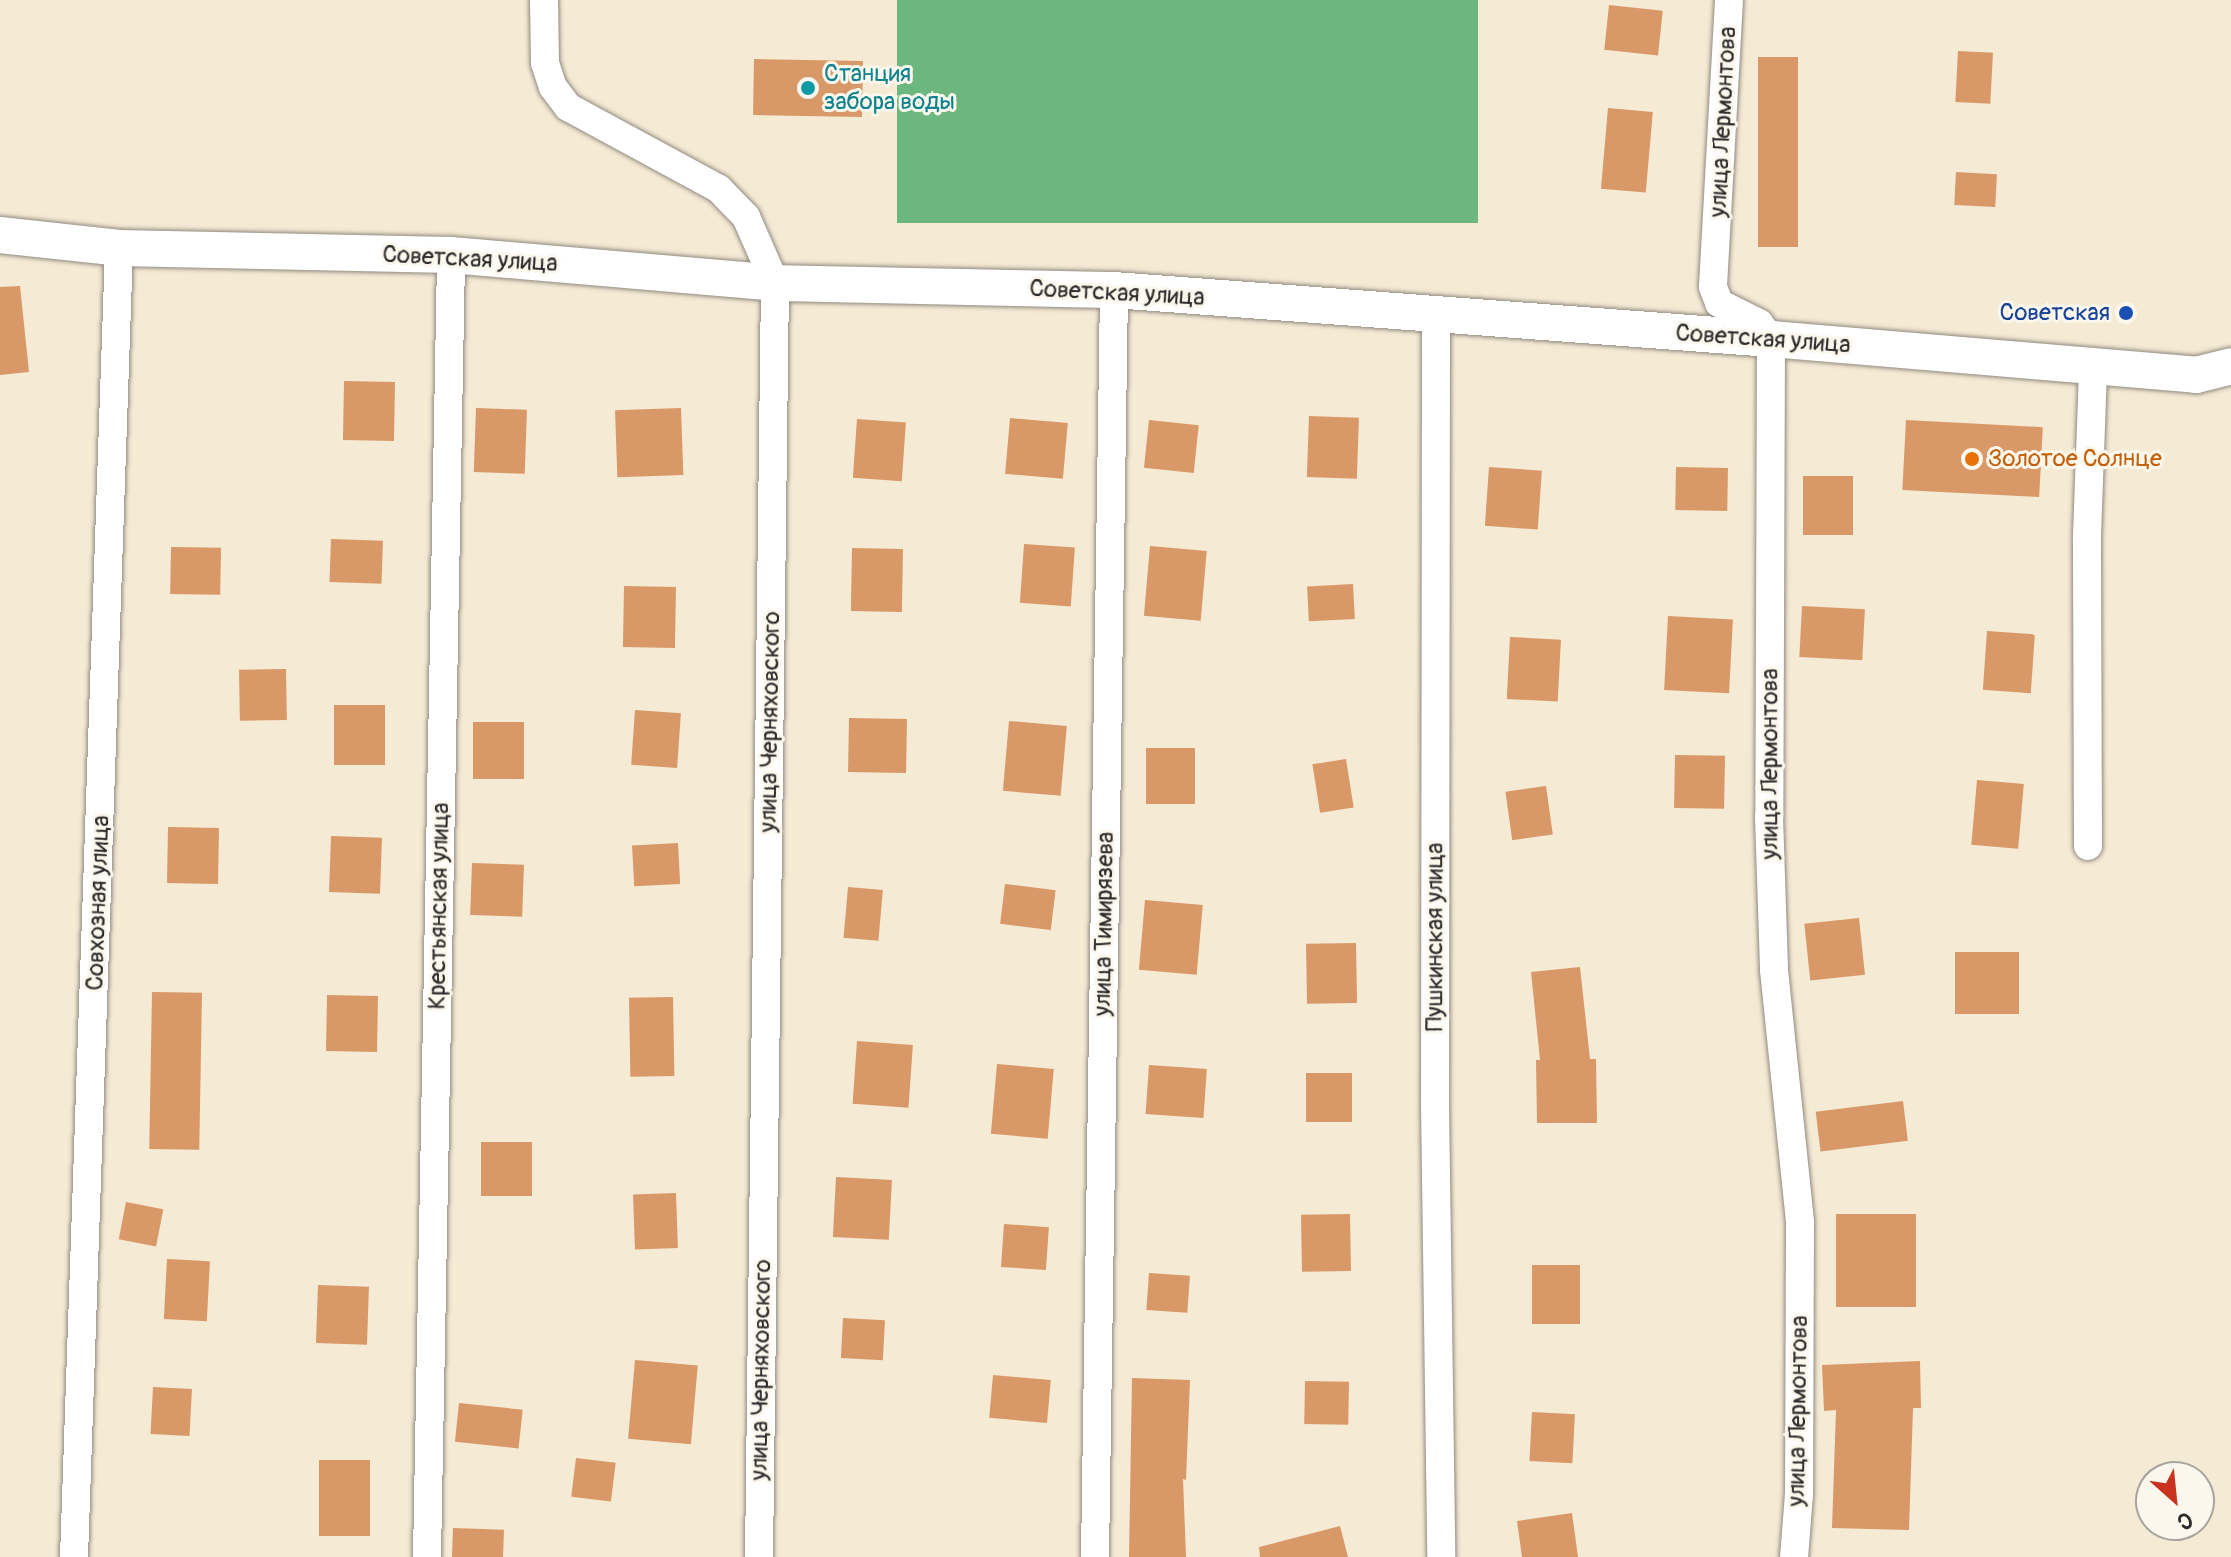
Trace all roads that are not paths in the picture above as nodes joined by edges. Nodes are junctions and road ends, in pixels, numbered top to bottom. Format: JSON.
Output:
{"nodes":[{"id":1,"x":544,"y":0,"type":"edge"},
{"id":2,"x":1729,"y":0,"type":"edge"},
{"id":3,"x":0,"y":235,"type":"edge"},
{"id":4,"x":119,"y":248,"type":"junction"},
{"id":5,"x":451,"y":255,"type":"junction"},
{"id":6,"x":775,"y":283,"type":"junction"},
{"id":7,"x":1114,"y":290,"type":"junction"},
{"id":8,"x":1436,"y":316,"type":"junction"},
{"id":9,"x":1771,"y":339,"type":"junction"},
{"id":10,"x":2231,"y":366,"type":"edge"},
{"id":11,"x":2093,"y":368,"type":"junction"},
{"id":12,"x":2088,"y":846,"type":"dead end"},
{"id":13,"x":74,"y":1557,"type":"edge"},
{"id":14,"x":427,"y":1557,"type":"edge"},
{"id":15,"x":759,"y":1557,"type":"edge"},
{"id":16,"x":1095,"y":1557,"type":"edge"},
{"id":17,"x":1441,"y":1557,"type":"edge"},
{"id":18,"x":1794,"y":1557,"type":"edge"}],
"edges":[{"from":1,"to":6,"type":"street","name":"улица Черняховского"},
{"from":2,"to":9,"type":"street","name":"улица Лермонтова"},
{"from":3,"to":4,"type":"street","name":"Советская улица"},
{"from":4,"to":5,"type":"street","name":"Советская улица"},
{"from":4,"to":13,"type":"street","name":"Совхозная улица"},
{"from":5,"to":6,"type":"street","name":"Советская улица"},
{"from":5,"to":14,"type":"street","name":"Крестьянская улица"},
{"from":6,"to":7,"type":"street","name":"Советская улица"},
{"from":6,"to":15,"type":"street","name":"улица Черняховского"},
{"from":7,"to":8,"type":"street","name":"Советская улица"},
{"from":7,"to":16,"type":"street","name":"улица Тимирязева"},
{"from":8,"to":9,"type":"street","name":"Советская улица"},
{"from":8,"to":17,"type":"street","name":"Пушкинская улица"},
{"from":9,"to":11,"type":"street","name":"Советская улица"},
{"from":9,"to":18,"type":"street","name":"улица Лермонтова"},
{"from":10,"to":11,"type":"street","name":"Советская улица"},
{"from":11,"to":12,"type":"street"}]}
